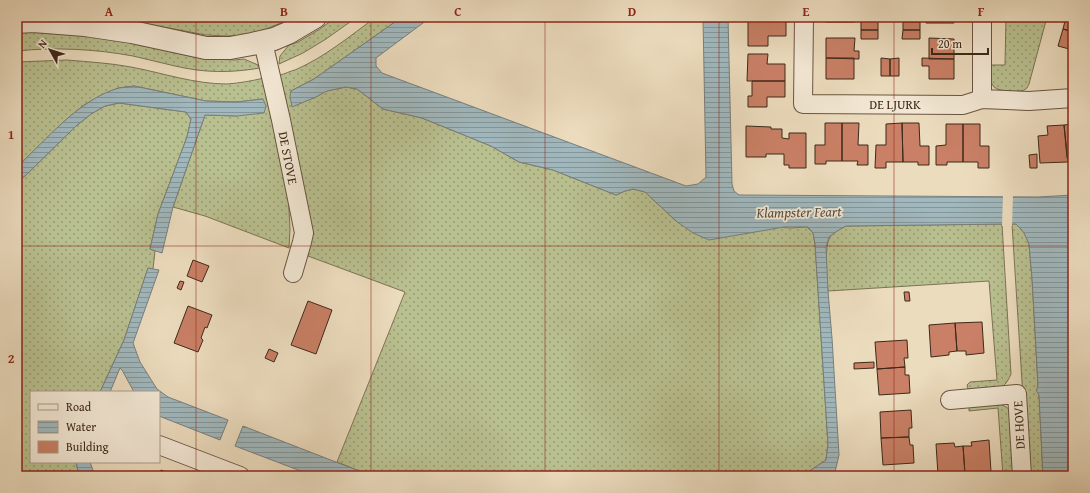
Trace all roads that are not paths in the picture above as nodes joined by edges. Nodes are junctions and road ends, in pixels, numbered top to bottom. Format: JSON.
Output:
{"nodes":[{"id":1,"x":314,"y":17,"type":"edge"},
{"id":2,"x":804,"y":17,"type":"edge"},
{"id":3,"x":982,"y":17,"type":"edge"},
{"id":4,"x":17,"y":22,"type":"edge"},
{"id":5,"x":263,"y":42,"type":"junction"},
{"id":6,"x":1073,"y":98,"type":"edge"},
{"id":7,"x":982,"y":99,"type":"junction"},
{"id":8,"x":292,"y":273,"type":"dead end"},
{"id":9,"x":950,"y":400,"type":"dead end"},
{"id":10,"x":160,"y":445,"type":"edge"},
{"id":11,"x":240,"y":476,"type":"edge"},
{"id":12,"x":1022,"y":476,"type":"edge"}],
"edges":[{"from":1,"to":5,"type":"street"},
{"from":2,"to":7,"type":"street","name":"DE LJURK"},
{"from":3,"to":7,"type":"street"},
{"from":4,"to":5,"type":"street"},
{"from":5,"to":8,"type":"street","name":"DE STOVE"},
{"from":6,"to":7,"type":"street","name":"DE LJURK"},
{"from":9,"to":12,"type":"street","name":"DE HOVE"},
{"from":10,"to":11,"type":"street"}]}
